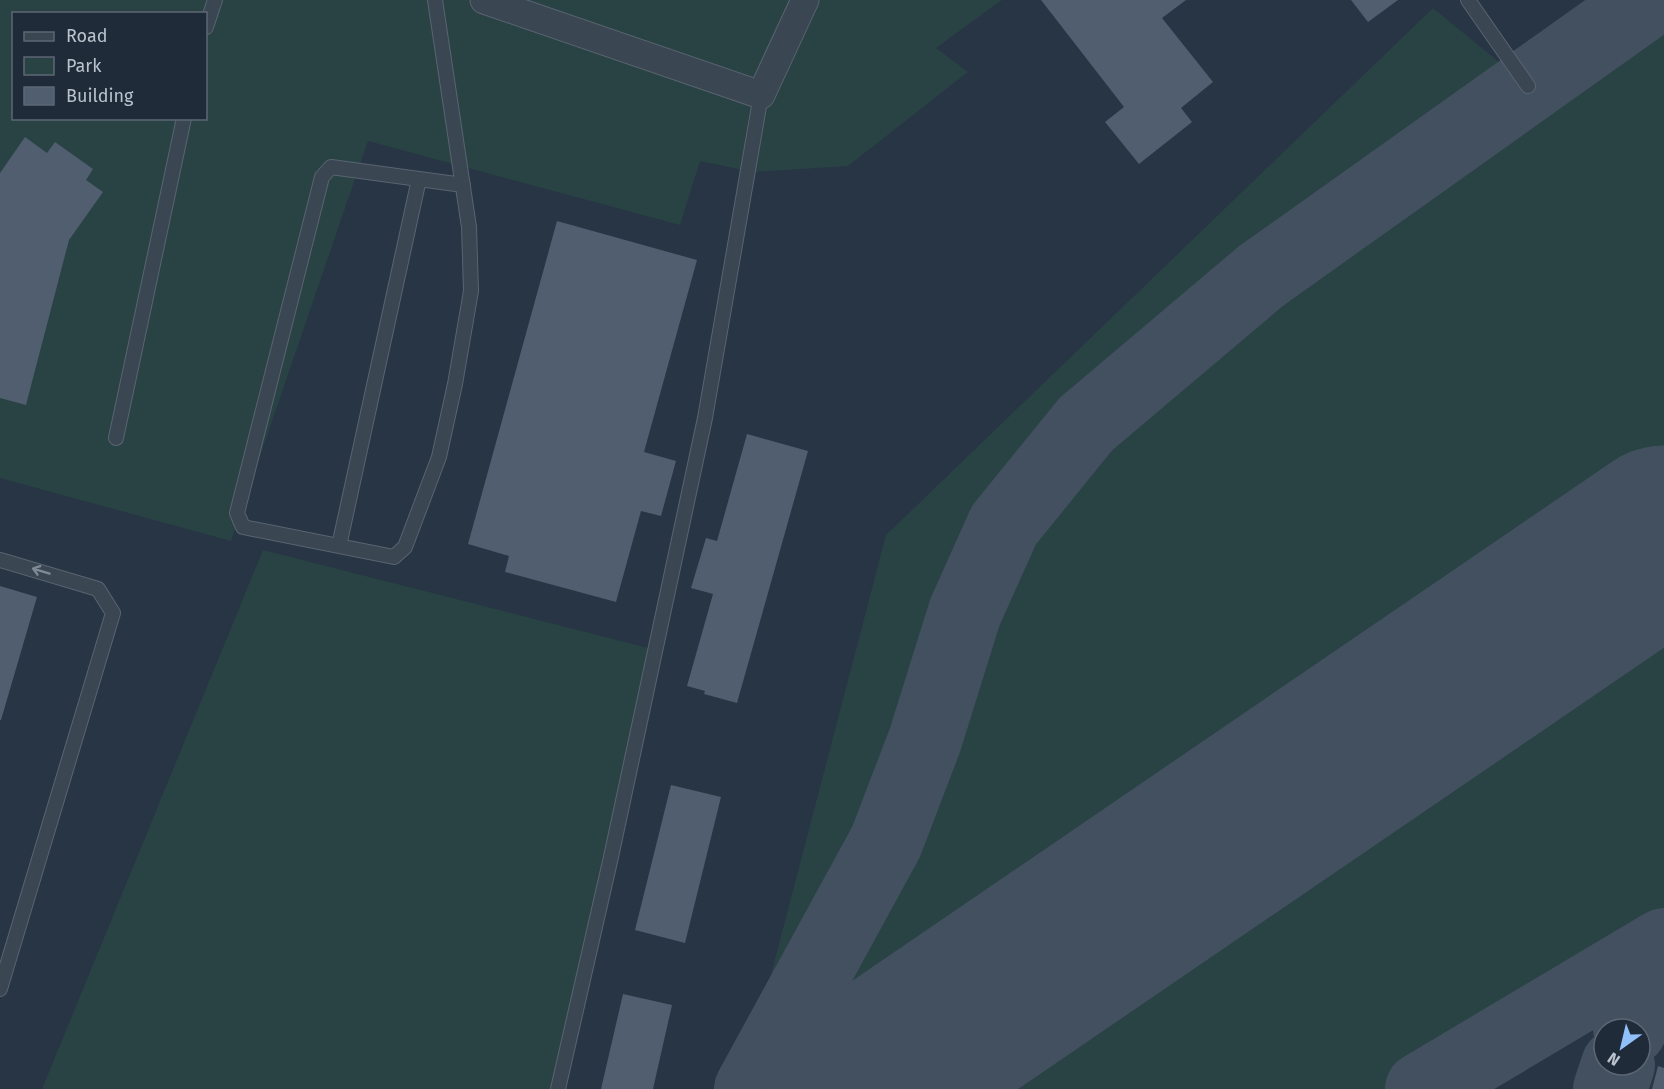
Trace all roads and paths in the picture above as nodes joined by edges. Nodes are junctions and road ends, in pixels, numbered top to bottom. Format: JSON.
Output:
{"nodes":[{"id":1,"x":215,"y":0,"type":"edge"},
{"id":2,"x":435,"y":0,"type":"edge"},
{"id":3,"x":484,"y":0,"type":"edge"},
{"id":4,"x":805,"y":0,"type":"edge"},
{"id":5,"x":1468,"y":0,"type":"edge"},
{"id":6,"x":207,"y":24,"type":"edge"},
{"id":7,"x":1528,"y":86,"type":"dead end"},
{"id":8,"x":760,"y":95,"type":"junction"},
{"id":9,"x":184,"y":120,"type":"edge"},
{"id":10,"x":419,"y":179,"type":"junction"},
{"id":11,"x":463,"y":185,"type":"junction"},
{"id":12,"x":116,"y":438,"type":"dead end"},
{"id":13,"x":339,"y":546,"type":"junction"},
{"id":14,"x":0,"y":560,"type":"edge"},
{"id":15,"x":0,"y":989,"type":"edge"},
{"id":16,"x":558,"y":1089,"type":"edge"}],
"edges":[{"from":1,"to":6,"type":"lane"},
{"from":2,"to":11,"type":"lane"},
{"from":3,"to":8,"type":"street"},
{"from":4,"to":8,"type":"street"},
{"from":5,"to":7,"type":"lane"},
{"from":8,"to":16,"type":"lane"},
{"from":9,"to":12,"type":"lane"},
{"from":10,"to":11,"type":"lane"},
{"from":10,"to":13,"type":"lane"},
{"from":10,"to":13,"type":"lane"},
{"from":11,"to":13,"type":"lane"},
{"from":15,"to":14,"type":"lane","one_way":true}]}
